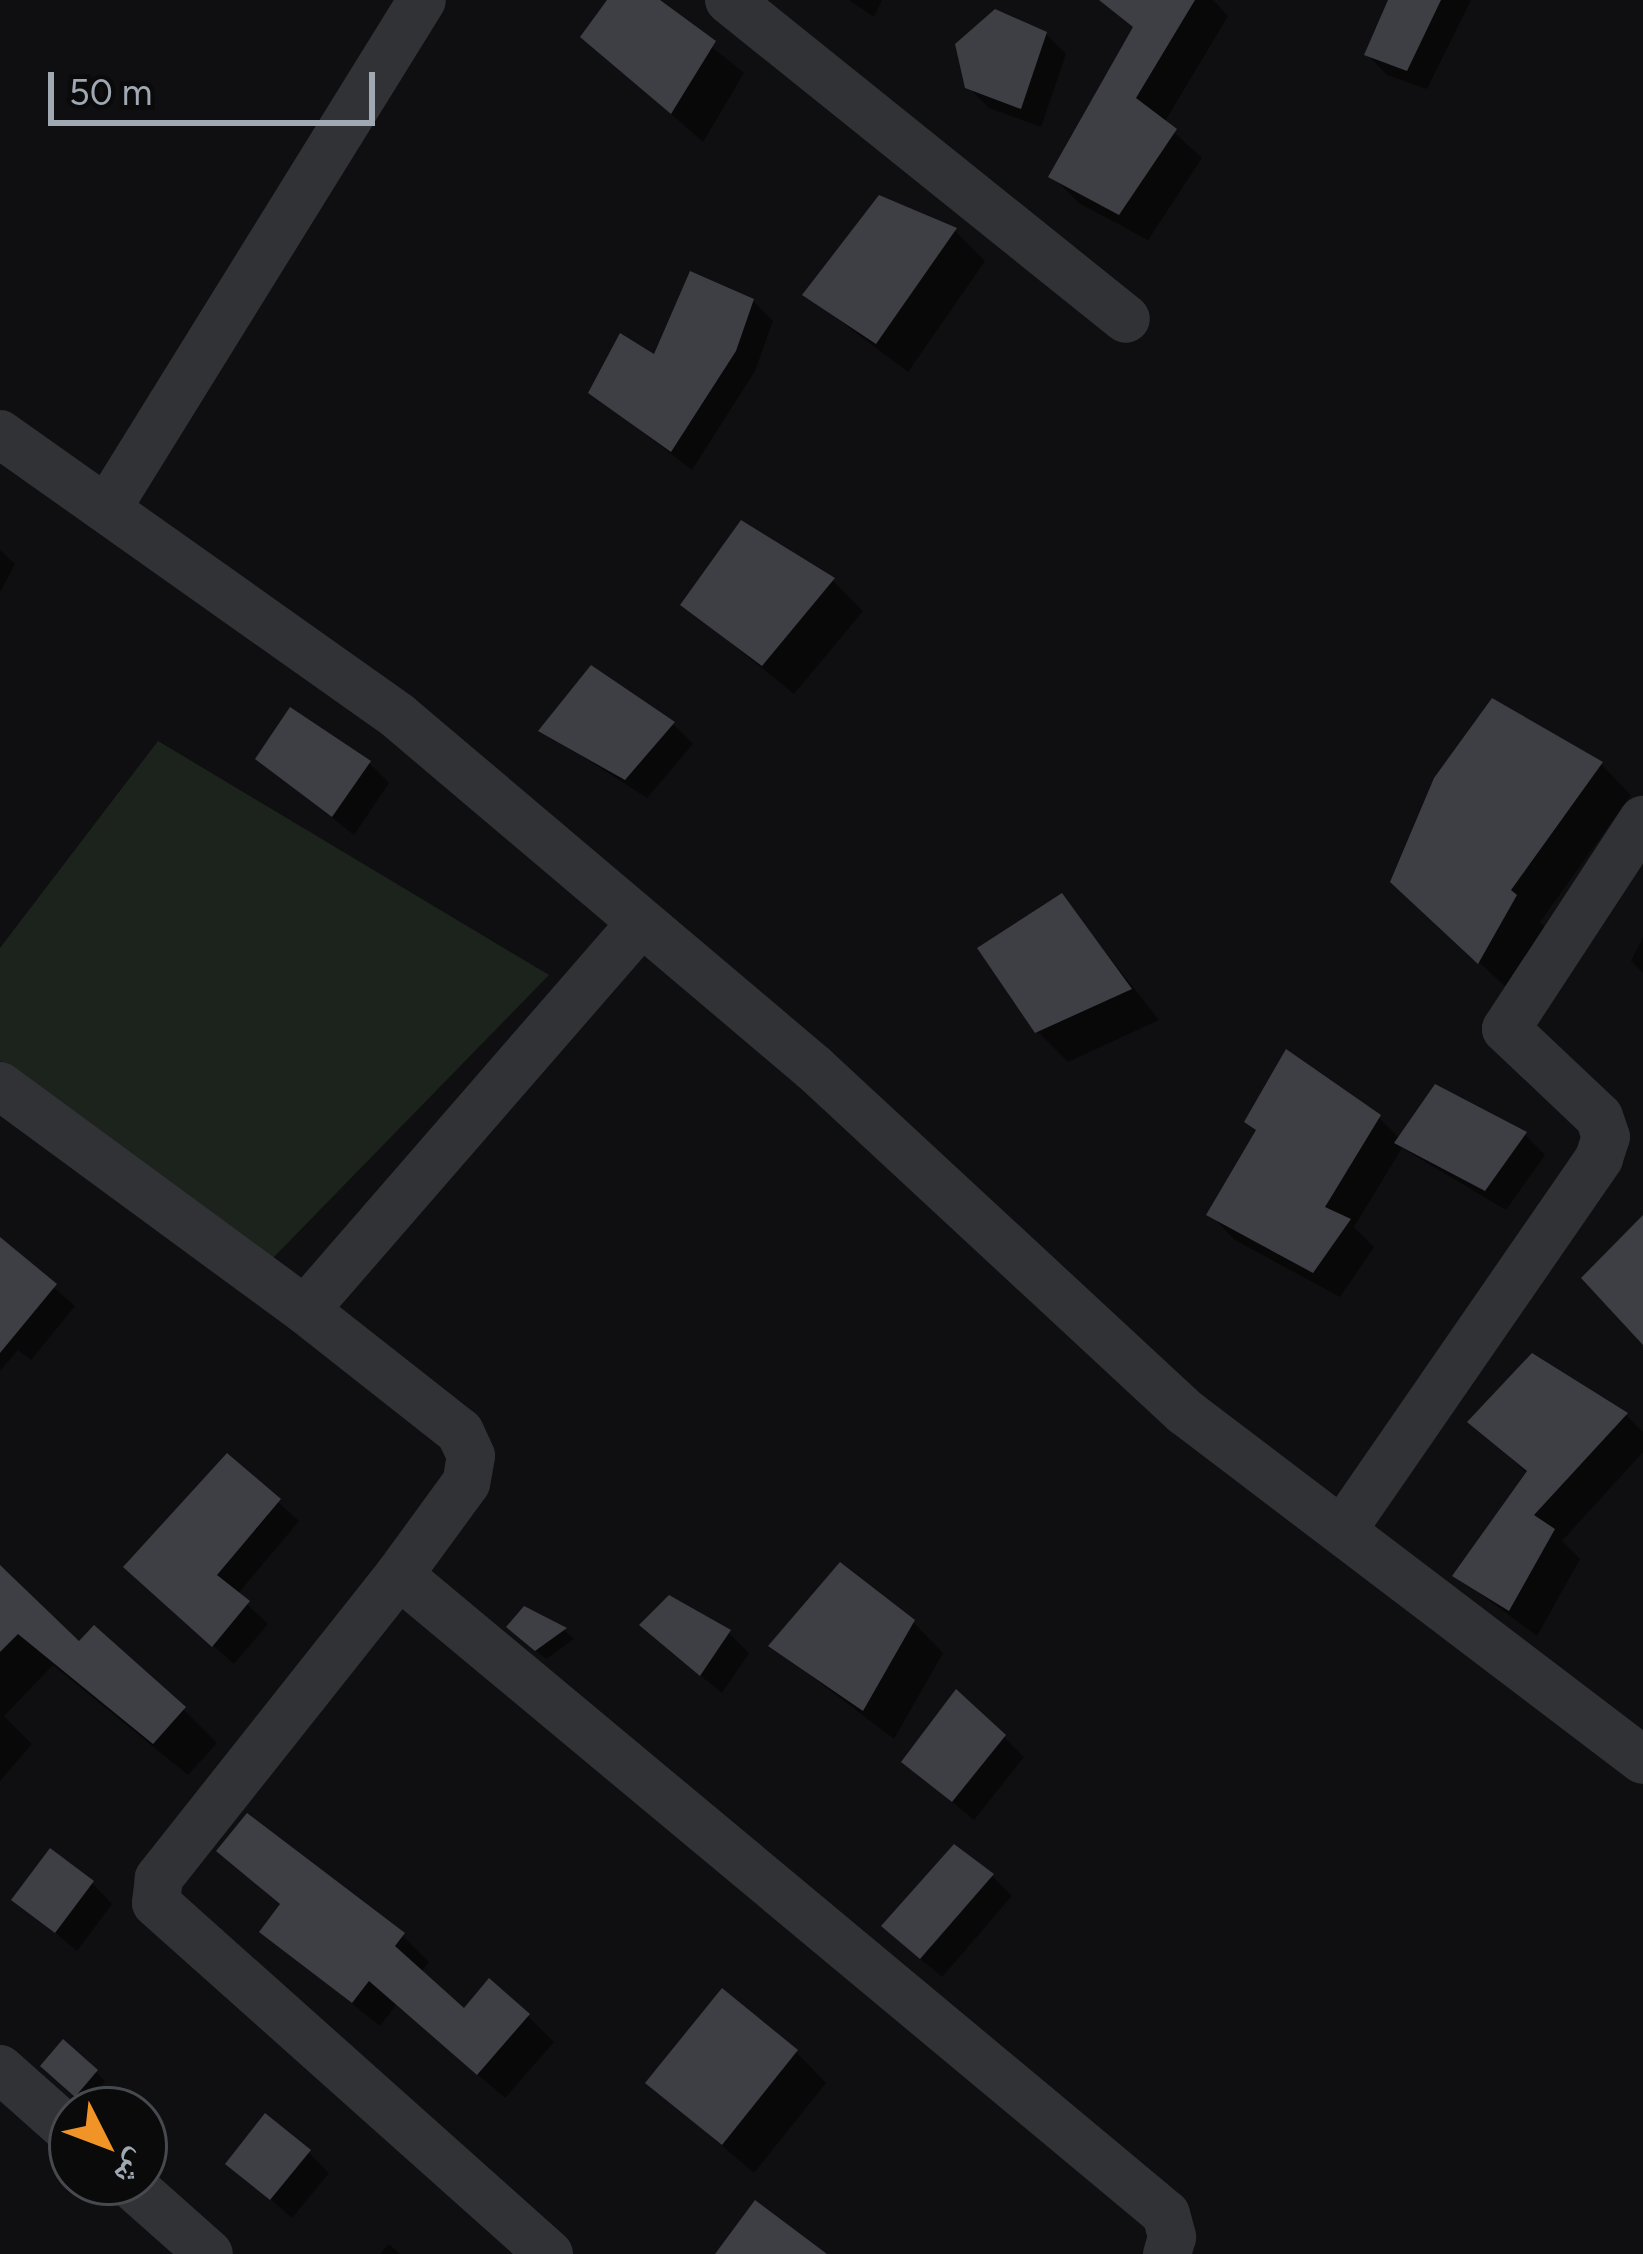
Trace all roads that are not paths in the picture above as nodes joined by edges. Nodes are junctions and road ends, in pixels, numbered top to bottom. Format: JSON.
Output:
{"nodes":[{"id":1,"x":422,"y":0,"type":"edge"},
{"id":2,"x":729,"y":0,"type":"edge"},
{"id":3,"x":1126,"y":319,"type":"dead end"},
{"id":4,"x":0,"y":434,"type":"edge"},
{"id":5,"x":108,"y":507,"type":"junction"},
{"id":6,"x":1643,"y":820,"type":"edge"},
{"id":7,"x":641,"y":923,"type":"junction"},
{"id":8,"x":0,"y":1086,"type":"edge"},
{"id":9,"x":305,"y":1310,"type":"junction"},
{"id":10,"x":1342,"y":1531,"type":"junction"},
{"id":11,"x":399,"y":1575,"type":"junction"},
{"id":12,"x":1643,"y":1760,"type":"edge"},
{"id":13,"x":0,"y":2069,"type":"edge"},
{"id":14,"x":48,"y":2112,"type":"edge"},
{"id":15,"x":155,"y":2206,"type":"edge"},
{"id":16,"x":209,"y":2254,"type":"edge"},
{"id":17,"x":548,"y":2254,"type":"edge"},
{"id":18,"x":1167,"y":2254,"type":"edge"}],
"edges":[{"from":1,"to":5,"type":"street"},
{"from":2,"to":3,"type":"street"},
{"from":4,"to":5,"type":"street"},
{"from":5,"to":7,"type":"street"},
{"from":6,"to":10,"type":"street"},
{"from":7,"to":9,"type":"street"},
{"from":7,"to":10,"type":"street"},
{"from":8,"to":9,"type":"street"},
{"from":9,"to":11,"type":"street"},
{"from":10,"to":12,"type":"street"},
{"from":11,"to":17,"type":"street"},
{"from":11,"to":18,"type":"street"},
{"from":13,"to":14,"type":"street"},
{"from":15,"to":16,"type":"street"}]}
